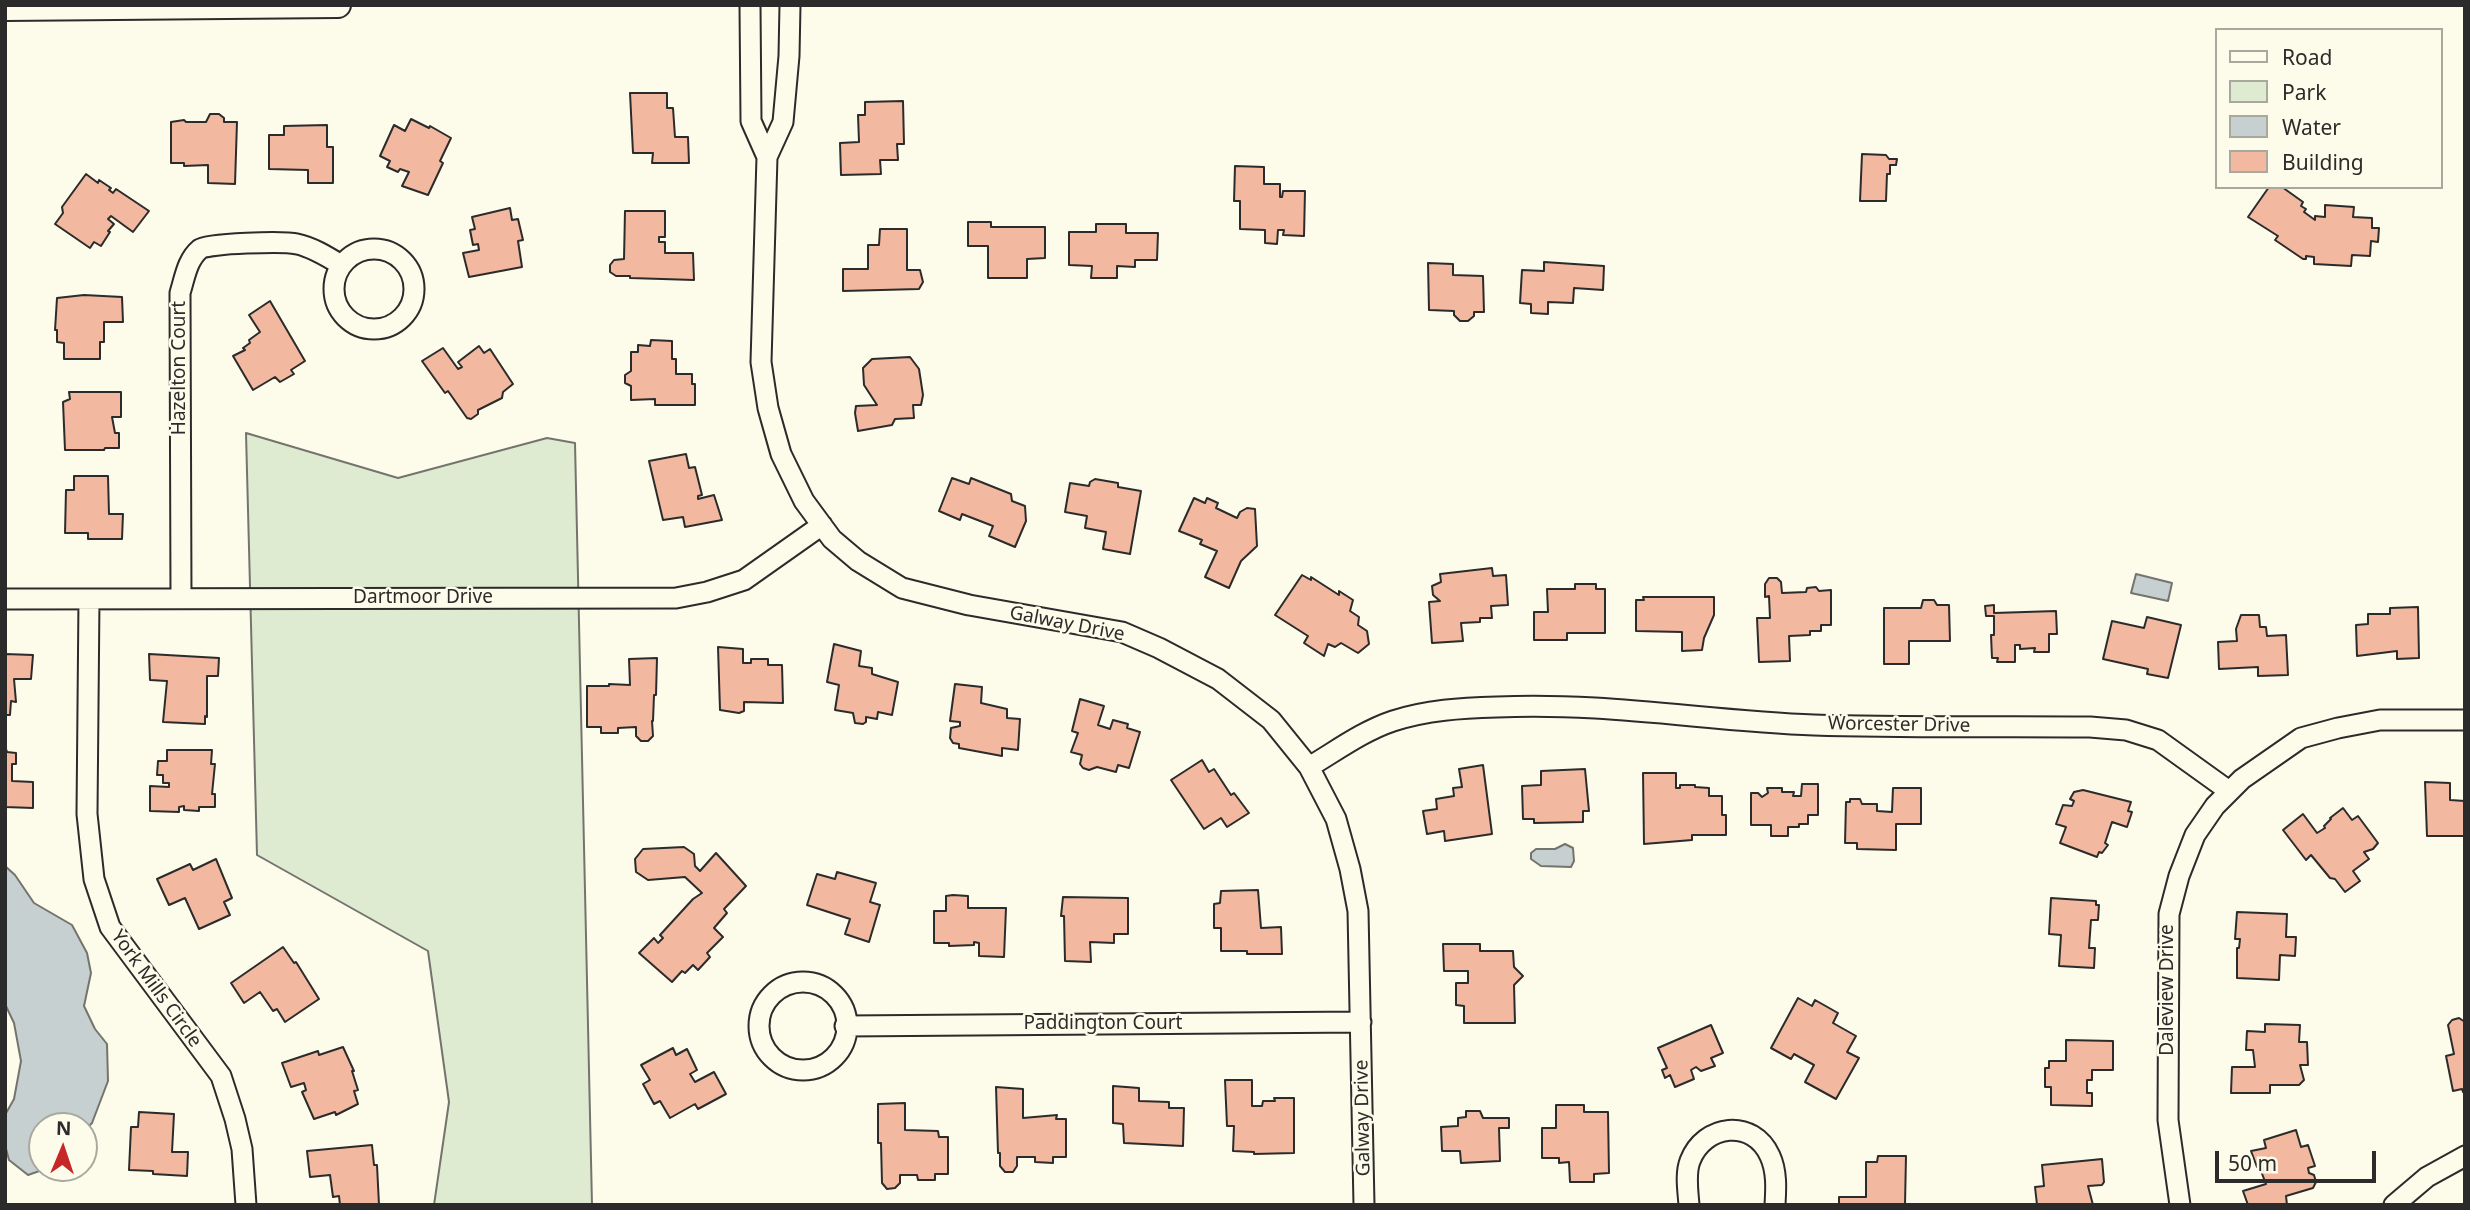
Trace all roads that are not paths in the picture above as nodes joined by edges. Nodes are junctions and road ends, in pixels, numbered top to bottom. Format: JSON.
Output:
{"nodes":[{"id":1,"x":338,"y":5,"type":"edge"},
{"id":2,"x":750,"y":5,"type":"edge"},
{"id":3,"x":790,"y":5,"type":"edge"},
{"id":4,"x":168,"y":6,"type":"edge"},
{"id":5,"x":5,"y":8,"type":"edge"},
{"id":6,"x":766,"y":157,"type":"junction"},
{"id":7,"x":341,"y":265,"type":"junction"},
{"id":8,"x":822,"y":525,"type":"junction"},
{"id":9,"x":89,"y":598,"type":"junction"},
{"id":10,"x":181,"y":598,"type":"junction"},
{"id":11,"x":5,"y":599,"type":"edge"},
{"id":12,"x":2465,"y":720,"type":"edge"},
{"id":13,"x":1309,"y":767,"type":"junction"},
{"id":14,"x":2229,"y":792,"type":"junction"},
{"id":15,"x":1361,"y":1022,"type":"junction"},
{"id":16,"x":845,"y":1026,"type":"junction"},
{"id":17,"x":2465,"y":1156,"type":"edge"},
{"id":18,"x":246,"y":1205,"type":"edge"},
{"id":19,"x":1364,"y":1205,"type":"edge"},
{"id":20,"x":1689,"y":1205,"type":"edge"},
{"id":21,"x":1775,"y":1205,"type":"edge"},
{"id":22,"x":2180,"y":1205,"type":"edge"},
{"id":23,"x":2394,"y":1205,"type":"edge"}],
"edges":[{"from":1,"to":4,"type":"street"},
{"from":2,"to":6,"type":"street","name":"Galway Drive"},
{"from":3,"to":6,"type":"street","name":"Galway Drive"},
{"from":4,"to":5,"type":"street"},
{"from":6,"to":8,"type":"street","name":"Galway Drive"},
{"from":7,"to":7,"type":"street"},
{"from":7,"to":10,"type":"street","name":"Hazelton Court"},
{"from":8,"to":10,"type":"street","name":"Dartmoor Drive"},
{"from":8,"to":13,"type":"street","name":"Galway Drive"},
{"from":9,"to":10,"type":"street","name":"Dartmoor Drive"},
{"from":9,"to":11,"type":"street","name":"Dartmoor Drive"},
{"from":9,"to":18,"type":"street","name":"York Mills Circle"},
{"from":12,"to":14,"type":"street"},
{"from":13,"to":14,"type":"street","name":"Worcester Drive"},
{"from":13,"to":15,"type":"street","name":"Galway Drive"},
{"from":14,"to":22,"type":"street","name":"Daleview Drive"},
{"from":15,"to":16,"type":"street","name":"Paddington Court"},
{"from":15,"to":19,"type":"street","name":"Galway Drive"},
{"from":16,"to":16,"type":"street"},
{"from":17,"to":23,"type":"street"},
{"from":20,"to":21,"type":"street"}]}
